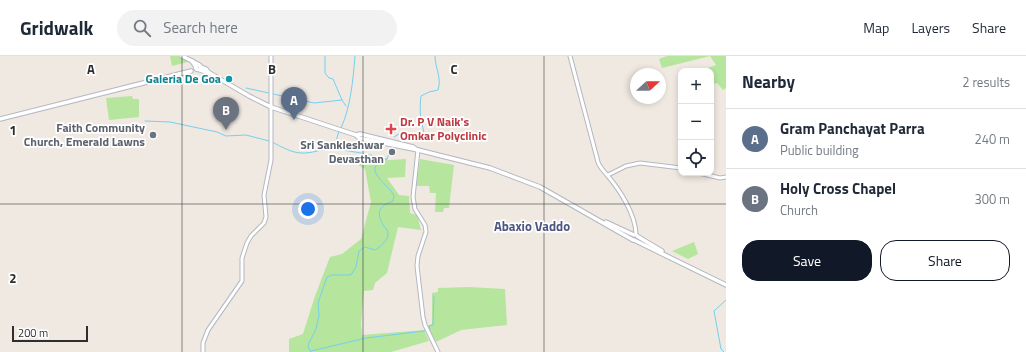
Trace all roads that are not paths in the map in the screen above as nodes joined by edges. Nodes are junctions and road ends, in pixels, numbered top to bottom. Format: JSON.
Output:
{"nodes":[{"id":1,"x":182,"y":56,"type":"edge"},
{"id":2,"x":271,"y":56,"type":"edge"},
{"id":3,"x":570,"y":56,"type":"edge"},
{"id":4,"x":198,"y":68,"type":"junction"},
{"id":5,"x":271,"y":107,"type":"junction"},
{"id":6,"x":0,"y":119,"type":"edge"},
{"id":7,"x":418,"y":150,"type":"junction"},
{"id":8,"x":678,"y":168,"type":"edge"},
{"id":9,"x":608,"y":175,"type":"junction"},
{"id":10,"x":711,"y":176,"type":"edge"},
{"id":11,"x":726,"y":177,"type":"edge"},
{"id":12,"x":547,"y":191,"type":"junction"},
{"id":13,"x":634,"y":237,"type":"junction"},
{"id":14,"x":726,"y":284,"type":"edge"},
{"id":15,"x":203,"y":352,"type":"edge"},
{"id":16,"x":438,"y":352,"type":"edge"}],
"edges":[{"from":1,"to":4,"type":"main road"},
{"from":2,"to":5,"type":"street"},
{"from":3,"to":9,"type":"street"},
{"from":4,"to":5,"type":"main road"},
{"from":4,"to":6,"type":"main road"},
{"from":5,"to":7,"type":"main road"},
{"from":5,"to":15,"type":"street"},
{"from":7,"to":12,"type":"main road"},
{"from":7,"to":16,"type":"street"},
{"from":8,"to":9,"type":"street"},
{"from":9,"to":13,"type":"street"},
{"from":10,"to":11,"type":"street"},
{"from":12,"to":13,"type":"main road"},
{"from":12,"to":13,"type":"main road"},
{"from":13,"to":14,"type":"main road"}]}
